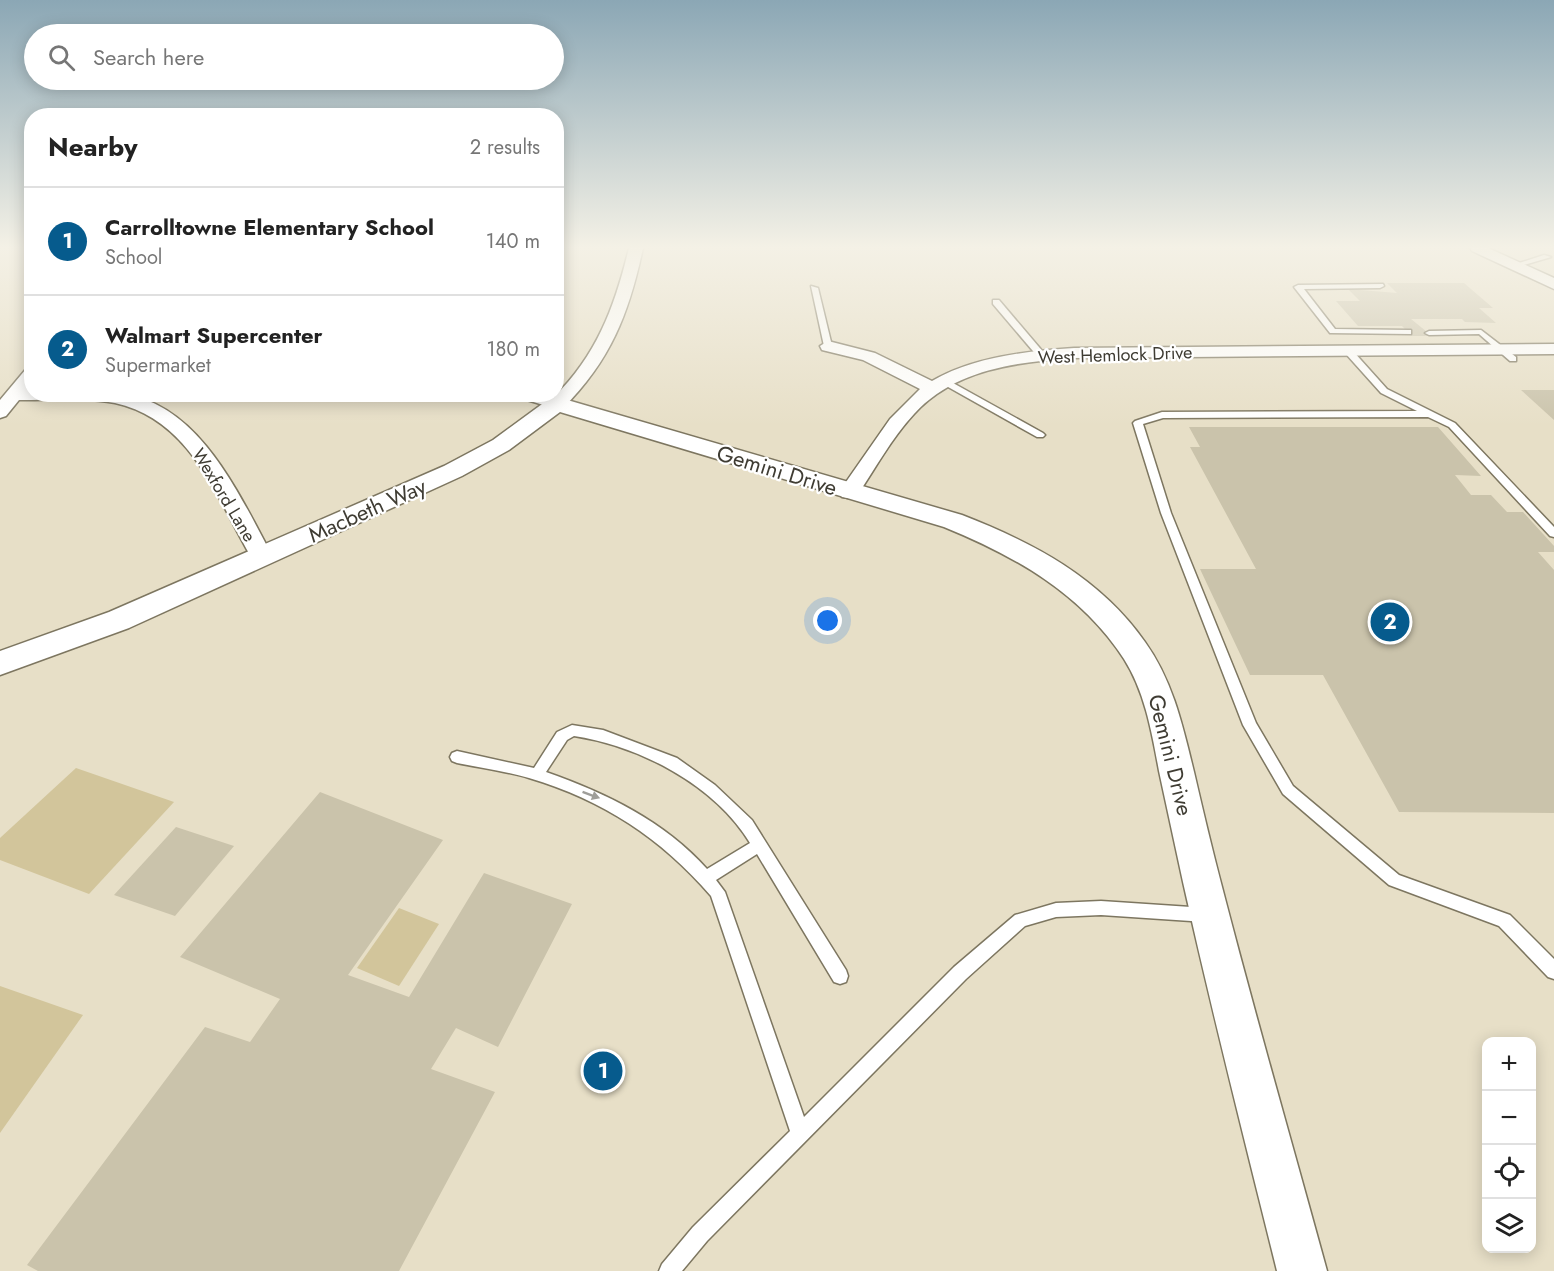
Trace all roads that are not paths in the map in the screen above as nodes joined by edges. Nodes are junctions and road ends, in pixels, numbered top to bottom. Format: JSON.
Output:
{"nodes":[{"id":1,"x":619,"y":307,"type":"edge"},
{"id":2,"x":819,"y":307,"type":"edge"},
{"id":3,"x":1001,"y":307,"type":"edge"},
{"id":4,"x":1315,"y":307,"type":"edge"},
{"id":5,"x":1408,"y":332,"type":"dead end"},
{"id":6,"x":1429,"y":333,"type":"dead end"},
{"id":7,"x":828,"y":346,"type":"joint"},
{"id":8,"x":1554,"y":349,"type":"edge"},
{"id":9,"x":1349,"y":352,"type":"junction"},
{"id":10,"x":1507,"y":354,"type":"junction"},
{"id":11,"x":1041,"y":355,"type":"junction"},
{"id":12,"x":1554,"y":359,"type":"edge"},
{"id":13,"x":24,"y":383,"type":"edge"},
{"id":14,"x":938,"y":384,"type":"junction"},
{"id":15,"x":15,"y":395,"type":"junction"},
{"id":16,"x":24,"y":395,"type":"edge"},
{"id":17,"x":564,"y":398,"type":"edge"},
{"id":18,"x":130,"y":402,"type":"edge"},
{"id":19,"x":551,"y":402,"type":"edge"},
{"id":20,"x":557,"y":404,"type":"junction"},
{"id":21,"x":0,"y":412,"type":"edge"},
{"id":22,"x":1433,"y":414,"type":"junction"},
{"id":23,"x":1040,"y":435,"type":"dead end"},
{"id":24,"x":849,"y":492,"type":"junction"},
{"id":25,"x":1554,"y":533,"type":"edge"},
{"id":26,"x":262,"y":557,"type":"junction"},
{"id":27,"x":0,"y":663,"type":"edge"},
{"id":28,"x":457,"y":757,"type":"dead end"},
{"id":29,"x":537,"y":774,"type":"junction"},
{"id":30,"x":759,"y":845,"type":"junction"},
{"id":31,"x":705,"y":878,"type":"junction"},
{"id":32,"x":1210,"y":915,"type":"junction"},
{"id":33,"x":1554,"y":971,"type":"edge"},
{"id":34,"x":840,"y":976,"type":"dead end"},
{"id":35,"x":800,"y":1133,"type":"junction"},
{"id":36,"x":669,"y":1271,"type":"edge"},
{"id":37,"x":1302,"y":1271,"type":"edge"}],
"edges":[{"from":1,"to":17,"type":"street","name":"Macbeth Way"},
{"from":2,"to":7,"type":"lane"},
{"from":3,"to":11,"type":"lane"},
{"from":4,"to":5,"type":"lane"},
{"from":6,"to":10,"type":"lane"},
{"from":7,"to":14,"type":"street"},
{"from":8,"to":10,"type":"street","name":"West Hemlock Drive"},
{"from":9,"to":10,"type":"street","name":"West Hemlock Drive"},
{"from":9,"to":11,"type":"street","name":"West Hemlock Drive"},
{"from":9,"to":22,"type":"lane"},
{"from":10,"to":12,"type":"street","name":"West Hemlock Drive"},
{"from":11,"to":14,"type":"street","name":"West Hemlock Drive"},
{"from":13,"to":15,"type":"street"},
{"from":14,"to":23,"type":"lane"},
{"from":14,"to":24,"type":"street","name":"West Hemlock Drive"},
{"from":15,"to":16,"type":"street","name":"Wexford Lane"},
{"from":15,"to":21,"type":"street"},
{"from":18,"to":26,"type":"street","name":"Wexford Lane"},
{"from":19,"to":20,"type":"street","name":"Gemini Drive"},
{"from":20,"to":24,"type":"street","name":"Gemini Drive"},
{"from":20,"to":26,"type":"street","name":"Macbeth Way"},
{"from":22,"to":25,"type":"lane"},
{"from":22,"to":33,"type":"lane"},
{"from":24,"to":32,"type":"street","name":"Gemini Drive"},
{"from":26,"to":27,"type":"street","name":"Macbeth Way"},
{"from":28,"to":29,"type":"lane"},
{"from":29,"to":30,"type":"lane"},
{"from":29,"to":31,"type":"lane","one_way":true},
{"from":30,"to":31,"type":"lane"},
{"from":30,"to":34,"type":"lane"},
{"from":31,"to":35,"type":"lane"},
{"from":32,"to":35,"type":"lane"},
{"from":32,"to":37,"type":"street","name":"Gemini Drive"},
{"from":35,"to":36,"type":"lane"}]}
